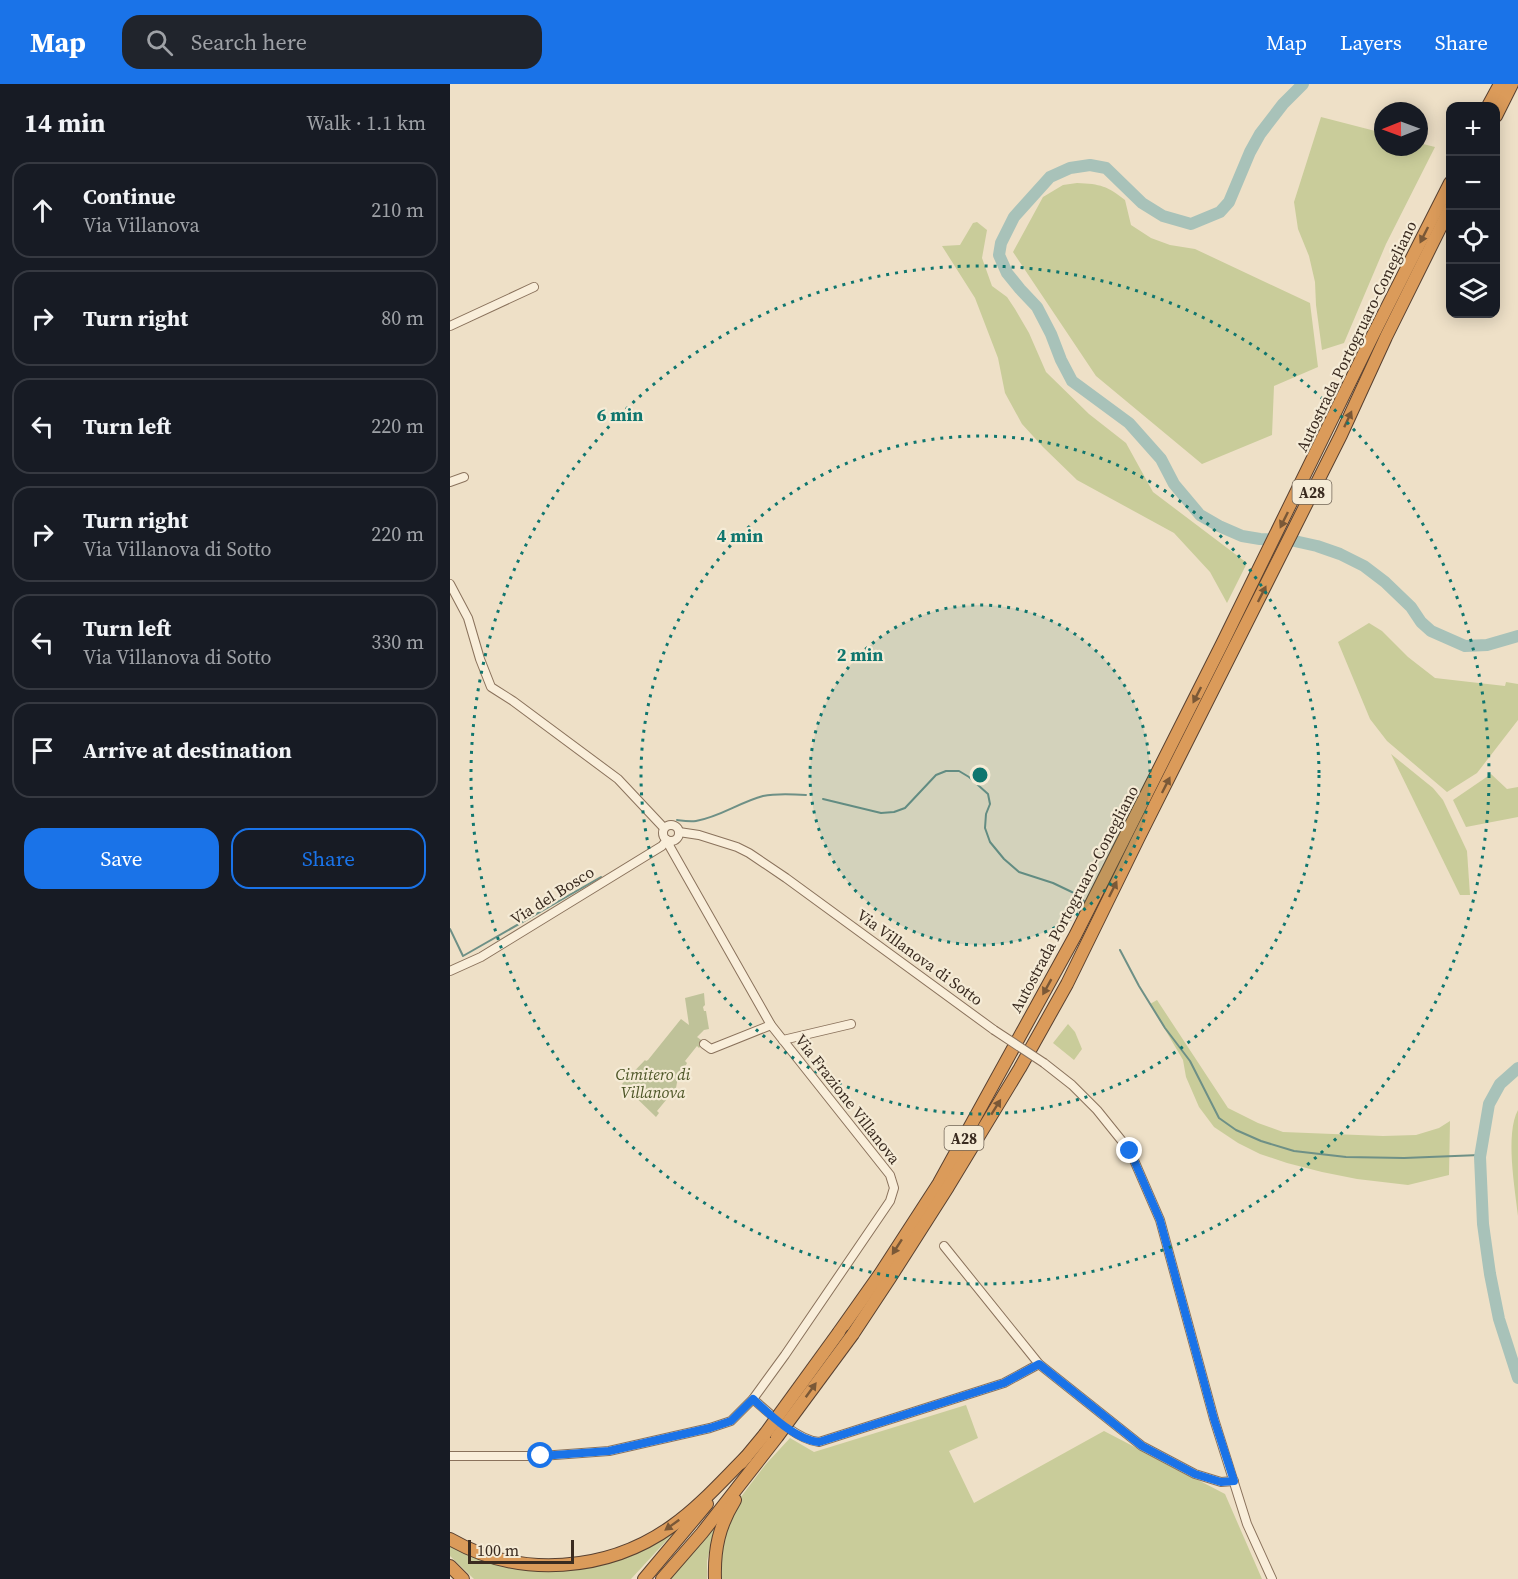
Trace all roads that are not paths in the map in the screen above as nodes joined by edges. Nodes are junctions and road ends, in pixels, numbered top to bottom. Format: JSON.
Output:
{"nodes":[{"id":1,"x":1500,"y":84,"type":"edge"},
{"id":2,"x":1512,"y":84,"type":"edge"},
{"id":3,"x":1490,"y":102,"type":"edge"},
{"id":4,"x":1500,"y":108,"type":"edge"},
{"id":5,"x":1446,"y":192,"type":"edge"},
{"id":6,"x":1449,"y":210,"type":"edge"},
{"id":7,"x":534,"y":287,"type":"dead end"},
{"id":8,"x":450,"y":326,"type":"edge"},
{"id":9,"x":1380,"y":336,"type":"junction"},
{"id":10,"x":464,"y":477,"type":"dead end"},
{"id":11,"x":450,"y":482,"type":"edge"},
{"id":12,"x":450,"y":584,"type":"edge"},
{"id":13,"x":664,"y":828,"type":"junction"},
{"id":14,"x":679,"y":832,"type":"junction"},
{"id":15,"x":1133,"y":836,"type":"junction"},
{"id":16,"x":668,"y":841,"type":"junction"},
{"id":17,"x":450,"y":971,"type":"edge"},
{"id":18,"x":851,"y":1024,"type":"dead end"},
{"id":19,"x":771,"y":1025,"type":"junction"},
{"id":20,"x":783,"y":1040,"type":"junction"},
{"id":21,"x":704,"y":1044,"type":"dead end"},
{"id":22,"x":944,"y":1246,"type":"dead end"},
{"id":23,"x":1039,"y":1364,"type":"junction"},
{"id":24,"x":753,"y":1399,"type":"junction"},
{"id":25,"x":771,"y":1436,"type":"junction"},
{"id":26,"x":450,"y":1456,"type":"edge"},
{"id":27,"x":746,"y":1457,"type":"junction"},
{"id":28,"x":759,"y":1461,"type":"junction"},
{"id":29,"x":1234,"y":1481,"type":"junction"},
{"id":30,"x":450,"y":1539,"type":"edge"},
{"id":31,"x":450,"y":1566,"type":"edge"},
{"id":32,"x":463,"y":1579,"type":"edge"},
{"id":33,"x":644,"y":1579,"type":"edge"},
{"id":34,"x":662,"y":1579,"type":"edge"},
{"id":35,"x":715,"y":1579,"type":"edge"},
{"id":36,"x":1272,"y":1579,"type":"edge"}],
"edges":[{"from":1,"to":3,"type":"highway"},
{"from":2,"to":4,"type":"highway"},
{"from":5,"to":9,"type":"highway","name":"Autostrada Portogruaro-Conegliano","number":"A28","one_way":true},
{"from":6,"to":9,"type":"highway","name":"Autostrada Portogruaro-Conegliano","number":"A28"},
{"from":7,"to":8,"type":"street"},
{"from":9,"to":15,"type":"highway","name":"Autostrada Portogruaro-Conegliano","number":"A28"},
{"from":10,"to":11,"type":"street"},
{"from":12,"to":13,"type":"street"},
{"from":13,"to":14,"type":"street"},
{"from":13,"to":16,"type":"street"},
{"from":14,"to":16,"type":"street"},
{"from":14,"to":29,"type":"street","name":"Via Villanova di Sotto","bridge":true},
{"from":15,"to":25,"type":"highway","name":"Autostrada Portogruaro-Conegliano","number":"A28","one_way":true,"bridge":true},
{"from":25,"to":15,"type":"highway","name":"Autostrada Portogruaro-Conegliano","number":"A28","one_way":true,"bridge":true},
{"from":16,"to":17,"type":"street","name":"Via del Bosco"},
{"from":16,"to":19,"type":"street","name":"Via Frazione Villanova"},
{"from":18,"to":20,"type":"street"},
{"from":19,"to":20,"type":"street","name":"Via Frazione Villanova"},
{"from":19,"to":21,"type":"street"},
{"from":20,"to":24,"type":"street","name":"Via Frazione Villanova"},
{"from":22,"to":23,"type":"street"},
{"from":23,"to":24,"type":"street"},
{"from":23,"to":29,"type":"street"},
{"from":24,"to":26,"type":"street"},
{"from":25,"to":27,"type":"highway","name":"Autostrada Portogruaro-Conegliano","number":"A28"},
{"from":25,"to":28,"type":"highway","name":"Autostrada Portogruaro-Conegliano","number":"A28"},
{"from":27,"to":30,"type":"highway","one_way":true},
{"from":27,"to":33,"type":"highway","name":"Autostrada Portogruaro-Conegliano","number":"A28"},
{"from":28,"to":34,"type":"highway","name":"Autostrada Portogruaro-Conegliano","number":"A28"},
{"from":28,"to":35,"type":"highway"},
{"from":29,"to":36,"type":"street","name":"Via Villanova di Sotto"},
{"from":31,"to":32,"type":"highway"}]}
